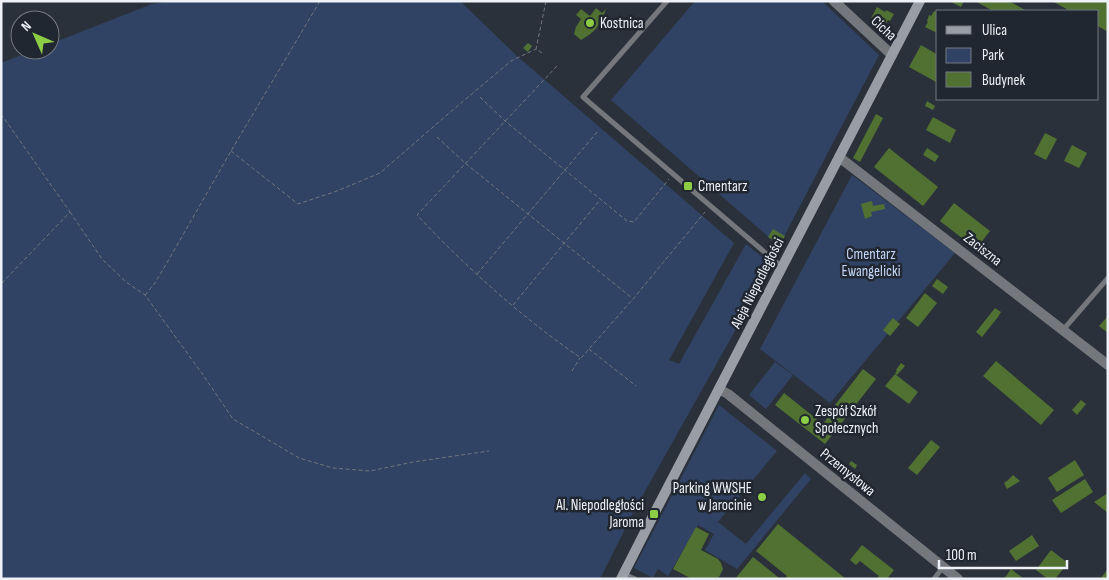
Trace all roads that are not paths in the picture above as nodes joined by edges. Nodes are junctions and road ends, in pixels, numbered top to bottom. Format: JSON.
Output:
{"nodes":[{"id":1,"x":667,"y":1,"type":"edge"},
{"id":2,"x":834,"y":1,"type":"edge"},
{"id":3,"x":920,"y":1,"type":"edge"},
{"id":4,"x":892,"y":55,"type":"junction"},
{"id":5,"x":839,"y":157,"type":"junction"},
{"id":6,"x":782,"y":267,"type":"junction"},
{"id":7,"x":1108,"y":278,"type":"edge"},
{"id":8,"x":1063,"y":330,"type":"junction"},
{"id":9,"x":1108,"y":365,"type":"edge"},
{"id":10,"x":719,"y":389,"type":"junction"},
{"id":11,"x":943,"y":567,"type":"junction"},
{"id":12,"x":623,"y":576,"type":"edge"},
{"id":13,"x":635,"y":579,"type":"edge"},
{"id":14,"x":934,"y":579,"type":"edge"},
{"id":15,"x":958,"y":579,"type":"edge"}],
"edges":[{"from":1,"to":6,"type":"lane"},
{"from":2,"to":4,"type":"street","name":"Cicha"},
{"from":3,"to":4,"type":"main road","name":"Aleja Niepodległości"},
{"from":4,"to":5,"type":"main road","name":"Aleja Niepodległości"},
{"from":5,"to":6,"type":"main road","name":"Aleja Niepodległości"},
{"from":5,"to":8,"type":"street","name":"Zaciszna"},
{"from":6,"to":10,"type":"main road","name":"Aleja Niepodległości"},
{"from":7,"to":8,"type":"lane"},
{"from":8,"to":9,"type":"street","name":"Zaciszna"},
{"from":10,"to":11,"type":"street","name":"Przemysłowa"},
{"from":10,"to":12,"type":"main road","name":"Aleja Niepodległości"},
{"from":11,"to":14,"type":"lane"},
{"from":11,"to":15,"type":"street","name":"Przemysłowa"},
{"from":12,"to":13,"type":"lane"}]}
